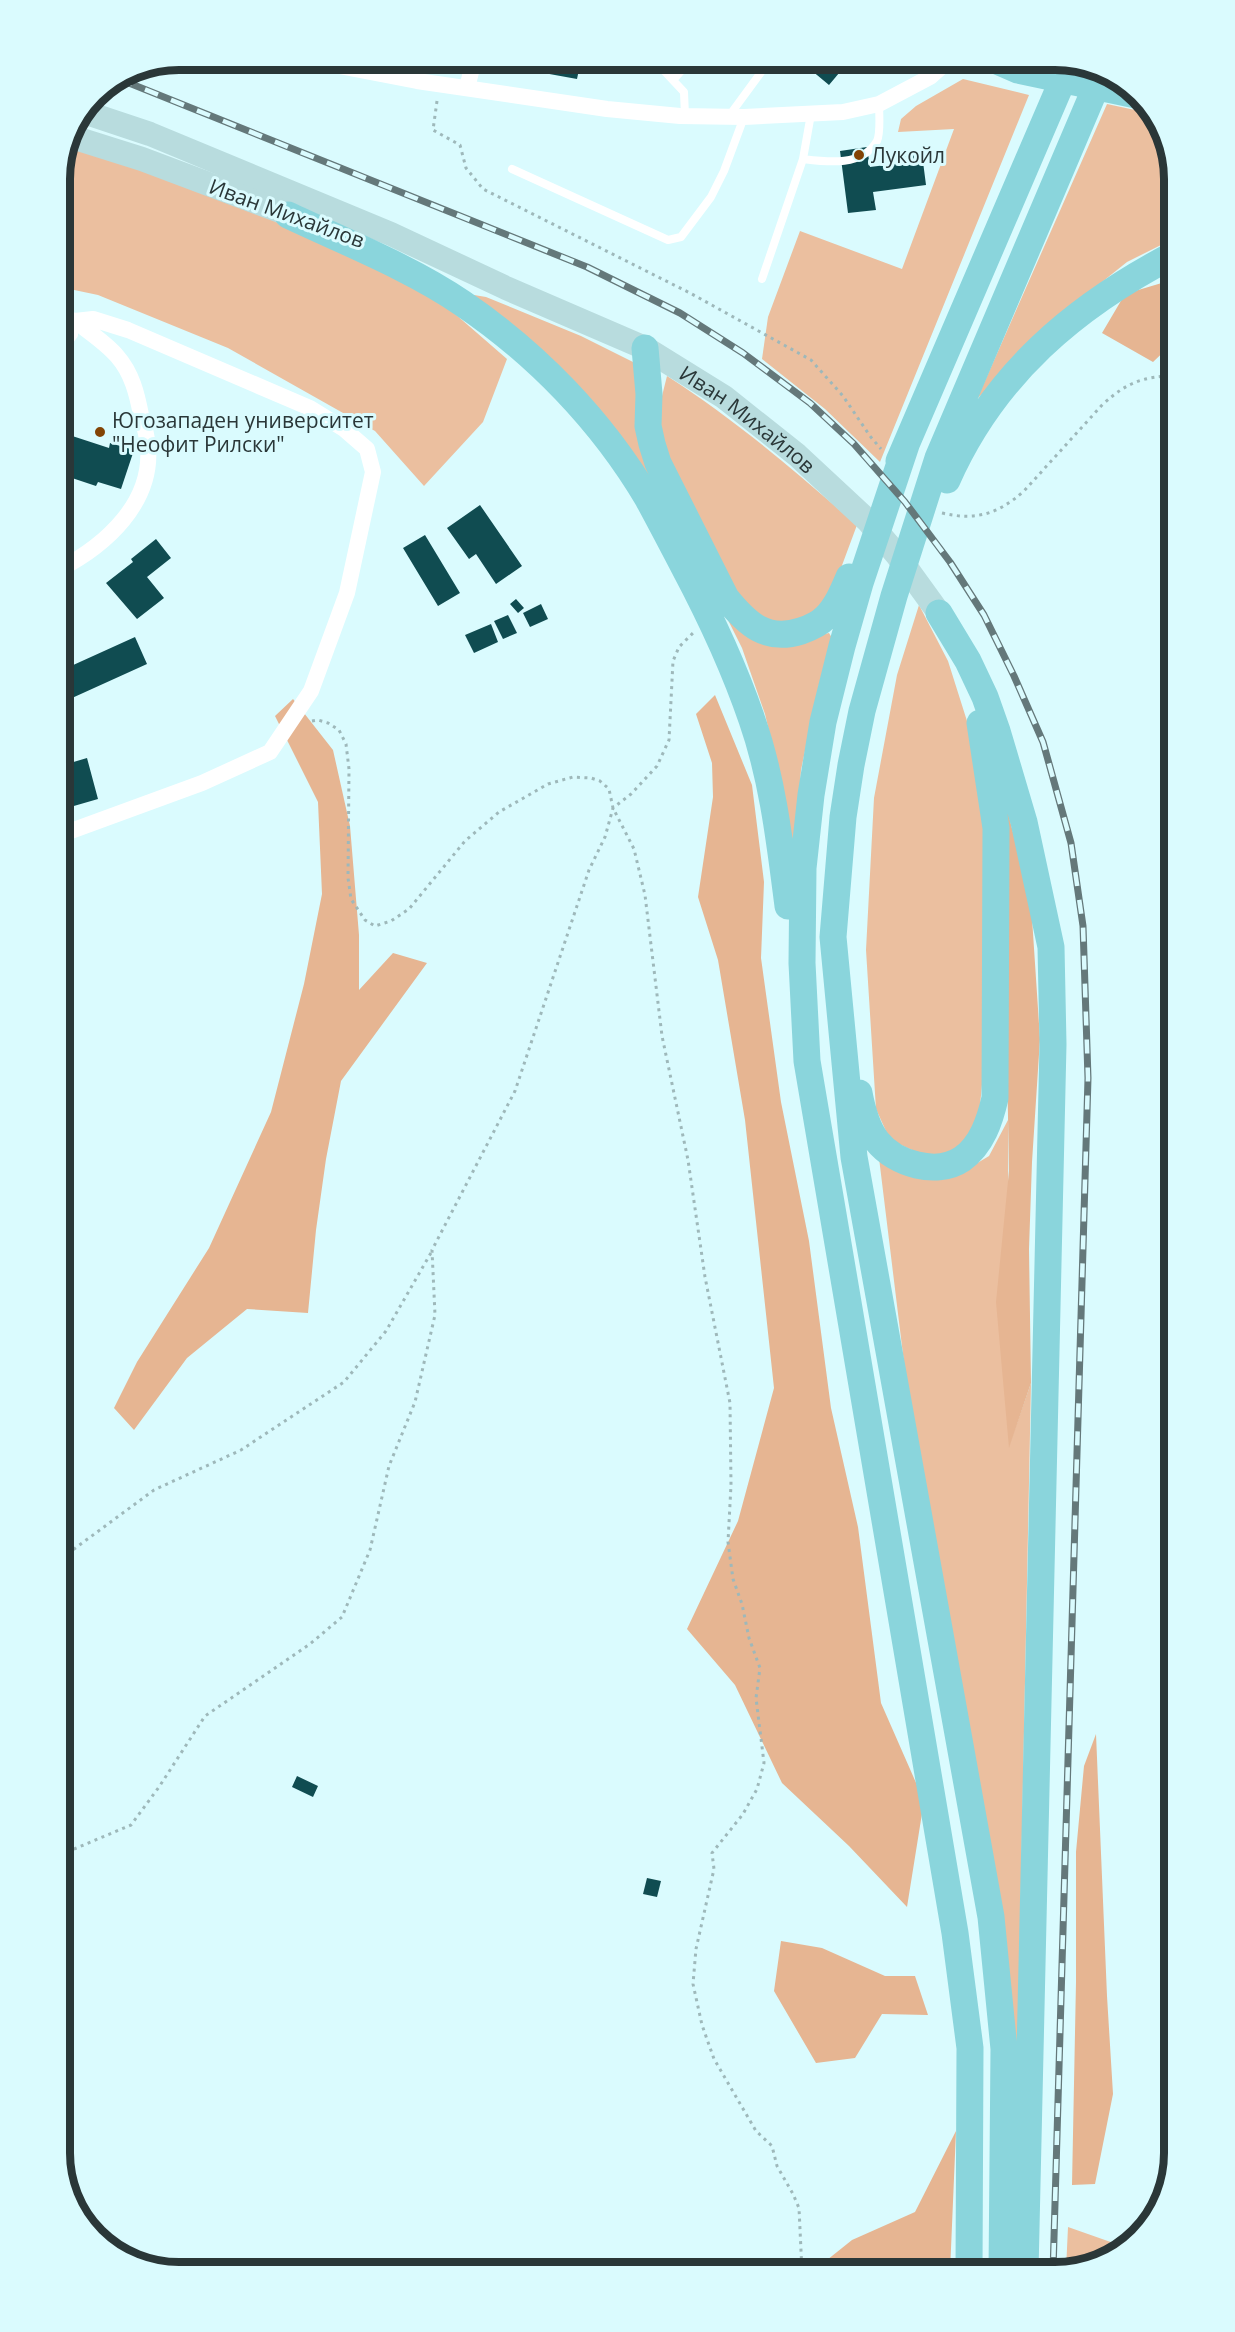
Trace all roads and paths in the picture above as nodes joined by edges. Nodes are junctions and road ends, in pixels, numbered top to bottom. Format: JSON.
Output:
{"nodes":[{"id":1,"x":362,"y":70,"type":"edge"},
{"id":2,"x":471,"y":70,"type":"edge"},
{"id":3,"x":664,"y":71,"type":"edge"},
{"id":4,"x":681,"y":71,"type":"edge"},
{"id":5,"x":764,"y":71,"type":"edge"},
{"id":6,"x":937,"y":71,"type":"edge"},
{"id":7,"x":1023,"y":71,"type":"edge"},
{"id":8,"x":1066,"y":72,"type":"edge"},
{"id":9,"x":673,"y":80,"type":"junction"},
{"id":10,"x":1099,"y":80,"type":"edge"},
{"id":11,"x":441,"y":85,"type":"junction"},
{"id":12,"x":467,"y":88,"type":"junction"},
{"id":13,"x":1120,"y":92,"type":"edge"},
{"id":14,"x":879,"y":104,"type":"junction"},
{"id":15,"x":811,"y":114,"type":"junction"},
{"id":16,"x":92,"y":115,"type":"edge"},
{"id":17,"x":685,"y":116,"type":"junction"},
{"id":18,"x":736,"y":116,"type":"junction"},
{"id":19,"x":79,"y":139,"type":"edge"},
{"id":20,"x":803,"y":159,"type":"junction"},
{"id":21,"x":512,"y":169,"type":"dead end"},
{"id":22,"x":288,"y":215,"type":"junction"},
{"id":23,"x":1165,"y":259,"type":"edge"},
{"id":24,"x":762,"y":279,"type":"dead end"},
{"id":25,"x":506,"y":288,"type":"junction"},
{"id":26,"x":71,"y":319,"type":"edge"},
{"id":27,"x":71,"y":321,"type":"edge"},
{"id":28,"x":645,"y":348,"type":"junction"},
{"id":29,"x":1165,"y":377,"type":"edge"},
{"id":30,"x":895,"y":448,"type":"junction"},
{"id":31,"x":946,"y":460,"type":"junction"},
{"id":32,"x":933,"y":511,"type":"dead end"},
{"id":33,"x":71,"y":563,"type":"edge"},
{"id":34,"x":854,"y":580,"type":"junction"},
{"id":35,"x":939,"y":613,"type":"junction"},
{"id":36,"x":713,"y":622,"type":"junction"},
{"id":37,"x":304,"y":723,"type":"dead end"},
{"id":38,"x":613,"y":808,"type":"junction"},
{"id":39,"x":71,"y":831,"type":"edge"},
{"id":40,"x":833,"y":937,"type":"junction"},
{"id":41,"x":807,"y":1061,"type":"junction"},
{"id":42,"x":432,"y":1250,"type":"junction"},
{"id":43,"x":70,"y":1552,"type":"edge"},
{"id":44,"x":70,"y":1851,"type":"edge"},
{"id":45,"x":802,"y":2262,"type":"edge"},
{"id":46,"x":969,"y":2262,"type":"edge"},
{"id":47,"x":1002,"y":2262,"type":"edge"},
{"id":48,"x":1026,"y":2262,"type":"edge"}],
"edges":[{"from":1,"to":11,"type":"street"},
{"from":2,"to":12,"type":"street"},
{"from":3,"to":9,"type":"lane"},
{"from":4,"to":9,"type":"lane"},
{"from":5,"to":18,"type":"lane"},
{"from":6,"to":14,"type":"street"},
{"from":7,"to":13,"type":"main road"},
{"from":8,"to":30,"type":"main road"},
{"from":9,"to":17,"type":"lane"},
{"from":10,"to":31,"type":"main road"},
{"from":11,"to":12,"type":"street"},
{"from":11,"to":30,"type":"path"},
{"from":12,"to":17,"type":"street"},
{"from":14,"to":15,"type":"street"},
{"from":14,"to":20,"type":"lane"},
{"from":15,"to":18,"type":"street"},
{"from":15,"to":20,"type":"lane"},
{"from":16,"to":25,"type":"main road","name":"Иван Михайлов"},
{"from":17,"to":18,"type":"street"},
{"from":18,"to":21,"type":"lane"},
{"from":19,"to":22,"type":"main road","name":"Иван Михайлов"},
{"from":20,"to":24,"type":"lane"},
{"from":22,"to":25,"type":"main road","name":"Иван Михайлов"},
{"from":22,"to":36,"type":"main road"},
{"from":23,"to":31,"type":"main road"},
{"from":25,"to":28,"type":"main road","name":"Иван Михайлов"},
{"from":26,"to":39,"type":"street"},
{"from":27,"to":33,"type":"street"},
{"from":28,"to":34,"type":"main road"},
{"from":28,"to":35,"type":"main road","name":"Иван Михайлов"},
{"from":29,"to":32,"type":"path"},
{"from":30,"to":34,"type":"main road"},
{"from":31,"to":40,"type":"main road"},
{"from":34,"to":41,"type":"main road"},
{"from":35,"to":40,"type":"main road"},
{"from":35,"to":48,"type":"main road"},
{"from":36,"to":38,"type":"path"},
{"from":36,"to":41,"type":"main road"},
{"from":37,"to":38,"type":"path"},
{"from":38,"to":42,"type":"path"},
{"from":38,"to":45,"type":"path"},
{"from":40,"to":47,"type":"main road"},
{"from":41,"to":46,"type":"main road"},
{"from":42,"to":43,"type":"path"},
{"from":42,"to":44,"type":"path"}]}
